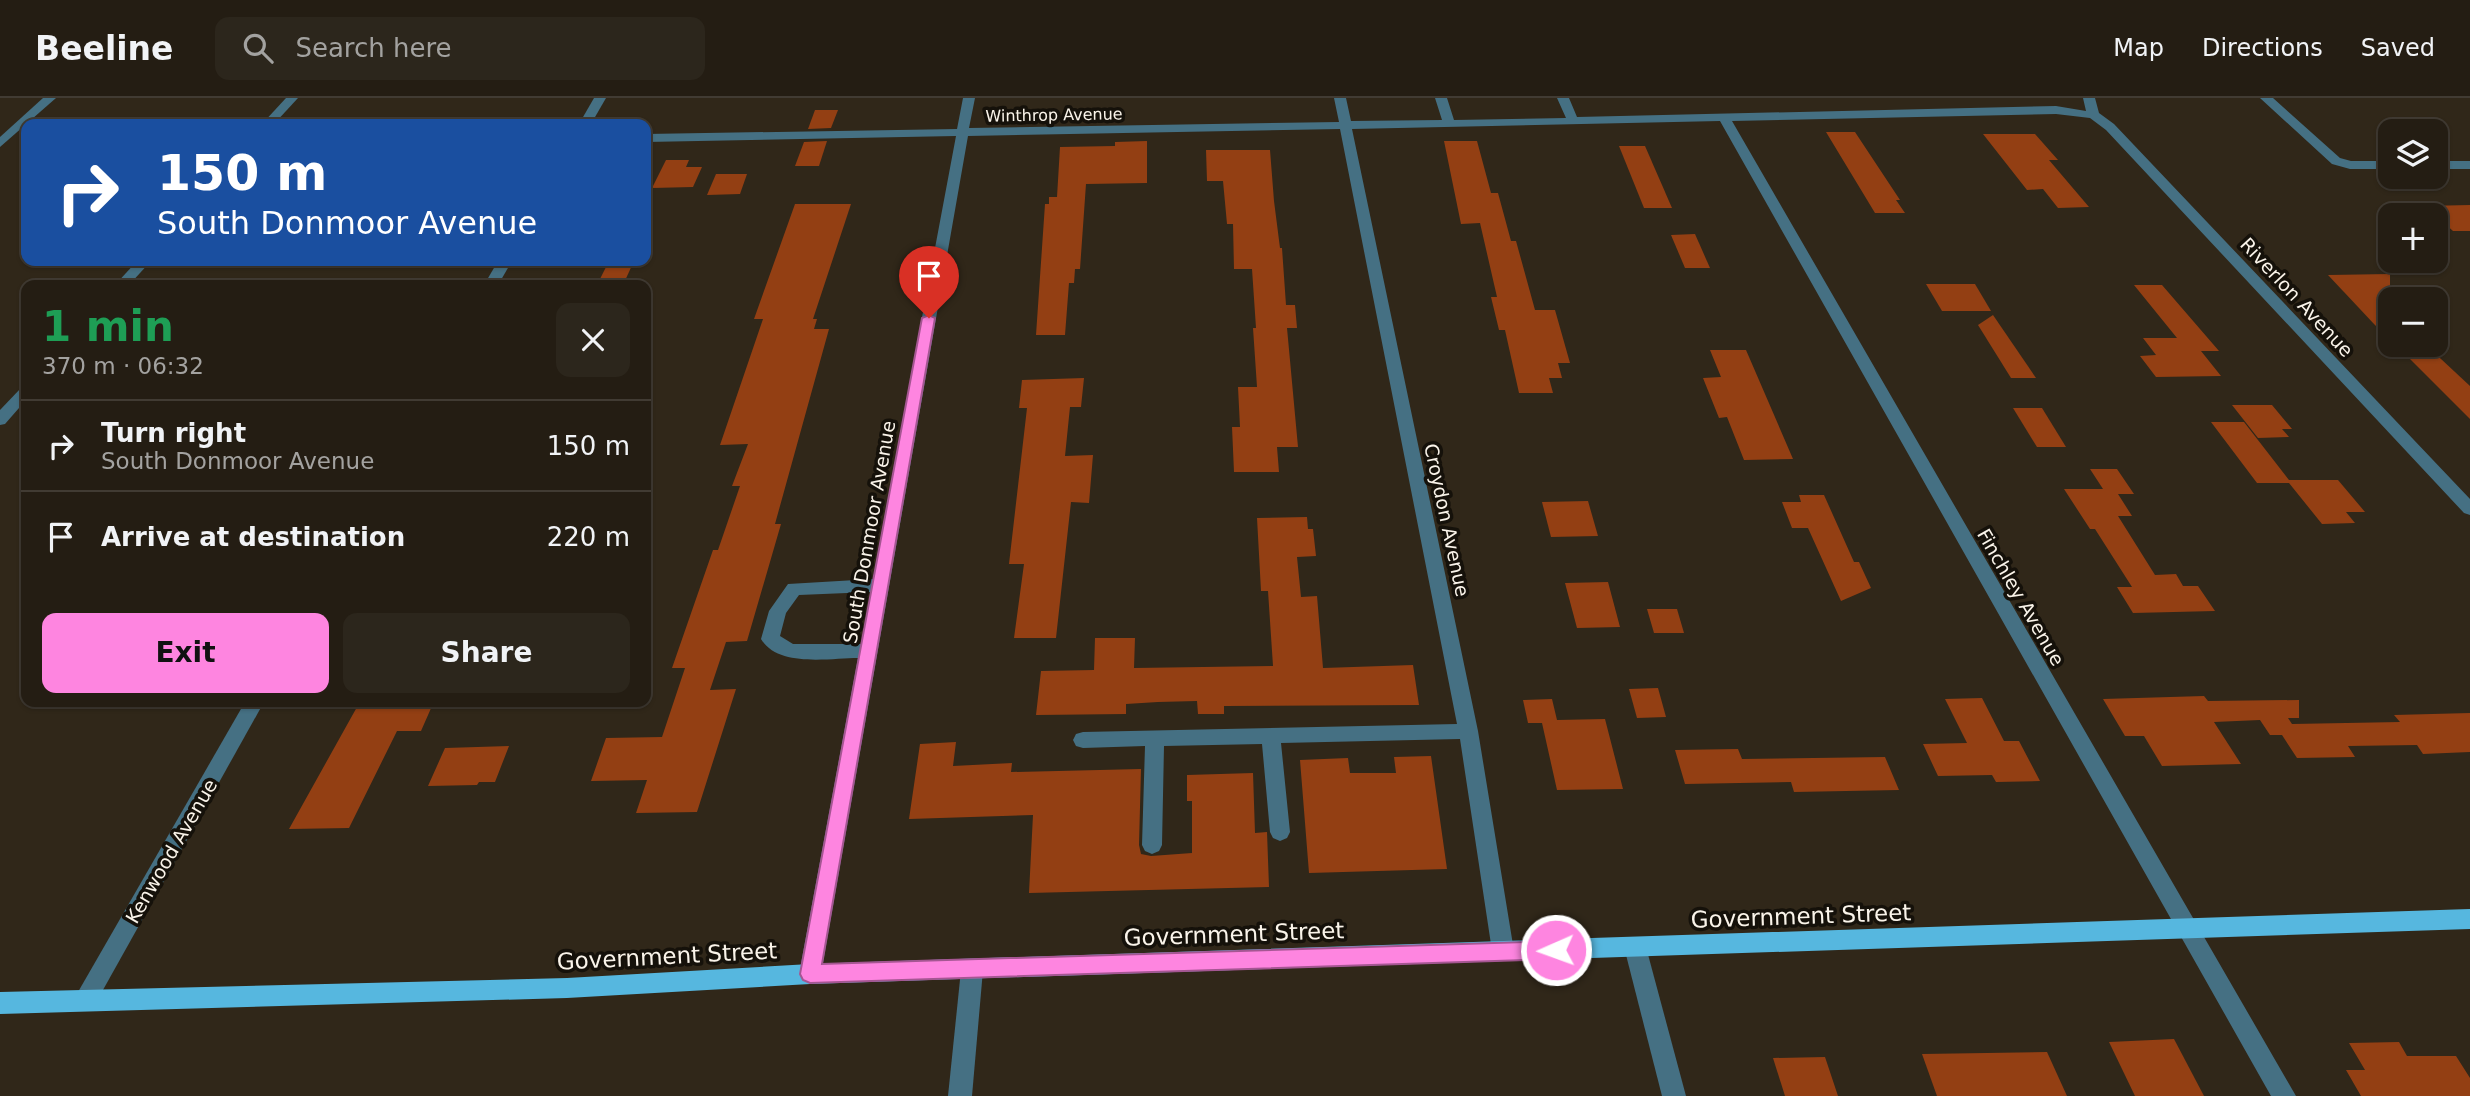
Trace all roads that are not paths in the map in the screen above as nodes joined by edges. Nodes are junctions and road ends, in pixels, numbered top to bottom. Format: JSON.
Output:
{"nodes":[{"id":1,"x":50,"y":98,"type":"edge"},
{"id":2,"x":292,"y":98,"type":"edge"},
{"id":3,"x":600,"y":98,"type":"edge"},
{"id":4,"x":969,"y":98,"type":"edge"},
{"id":5,"x":1340,"y":98,"type":"edge"},
{"id":6,"x":1441,"y":98,"type":"edge"},
{"id":7,"x":1563,"y":98,"type":"edge"},
{"id":8,"x":1840,"y":98,"type":"edge"},
{"id":9,"x":2089,"y":98,"type":"edge"},
{"id":10,"x":2266,"y":98,"type":"edge"},
{"id":11,"x":1852,"y":114,"type":"junction"},
{"id":12,"x":2093,"y":115,"type":"junction"},
{"id":13,"x":1724,"y":117,"type":"junction"},
{"id":14,"x":27,"y":119,"type":"edge"},
{"id":15,"x":273,"y":119,"type":"edge"},
{"id":16,"x":588,"y":119,"type":"edge"},
{"id":17,"x":1573,"y":121,"type":"junction"},
{"id":18,"x":21,"y":124,"type":"edge"},
{"id":19,"x":1449,"y":124,"type":"junction"},
{"id":20,"x":1344,"y":125,"type":"junction"},
{"id":21,"x":962,"y":132,"type":"junction"},
{"id":22,"x":651,"y":138,"type":"edge"},
{"id":23,"x":0,"y":143,"type":"edge"},
{"id":24,"x":2470,"y":164,"type":"edge"},
{"id":25,"x":2378,"y":165,"type":"edge"},
{"id":26,"x":2448,"y":165,"type":"edge"},
{"id":27,"x":139,"y":266,"type":"edge"},
{"id":28,"x":127,"y":280,"type":"edge"},
{"id":29,"x":21,"y":397,"type":"edge"},
{"id":30,"x":0,"y":420,"type":"edge"},
{"id":31,"x":2470,"y":509,"type":"edge"},
{"id":32,"x":880,"y":585,"type":"junction"},
{"id":33,"x":868,"y":651,"type":"junction"},
{"id":34,"x":252,"y":707,"type":"edge"},
{"id":35,"x":1468,"y":731,"type":"junction"},
{"id":36,"x":1271,"y":738,"type":"junction"},
{"id":37,"x":1083,"y":740,"type":"dead end"},
{"id":38,"x":1154,"y":740,"type":"junction"},
{"id":39,"x":1280,"y":832,"type":"dead end"},
{"id":40,"x":1153,"y":845,"type":"dead end"},
{"id":41,"x":2470,"y":919,"type":"edge"},
{"id":42,"x":2190,"y":929,"type":"junction"},
{"id":43,"x":1635,"y":947,"type":"junction"},
{"id":44,"x":1503,"y":951,"type":"junction"},
{"id":45,"x":972,"y":970,"type":"junction"},
{"id":46,"x":810,"y":974,"type":"junction"},
{"id":47,"x":86,"y":999,"type":"junction"},
{"id":48,"x":0,"y":1003,"type":"edge"},
{"id":49,"x":960,"y":1096,"type":"edge"},
{"id":50,"x":1674,"y":1096,"type":"edge"},
{"id":51,"x":2284,"y":1096,"type":"edge"}],
"edges":[{"from":1,"to":14,"type":"street"},
{"from":2,"to":15,"type":"street"},
{"from":3,"to":16,"type":"street"},
{"from":4,"to":21,"type":"street","name":"South Donmoor Avenue"},
{"from":5,"to":20,"type":"street","name":"Croydon Avenue"},
{"from":6,"to":19,"type":"street"},
{"from":7,"to":17,"type":"street"},
{"from":8,"to":11,"type":"street"},
{"from":9,"to":12,"type":"street"},
{"from":10,"to":25,"type":"street"},
{"from":11,"to":12,"type":"street","name":"Winthrop Avenue"},
{"from":11,"to":13,"type":"street","name":"Winthrop Avenue"},
{"from":12,"to":31,"type":"street","name":"Riverlon Avenue"},
{"from":13,"to":17,"type":"street","name":"Winthrop Avenue"},
{"from":13,"to":42,"type":"street","name":"Finchley Avenue"},
{"from":17,"to":19,"type":"street","name":"Winthrop Avenue"},
{"from":18,"to":23,"type":"street"},
{"from":19,"to":20,"type":"street","name":"Winthrop Avenue"},
{"from":20,"to":21,"type":"street","name":"Winthrop Avenue"},
{"from":20,"to":35,"type":"street","name":"Croydon Avenue"},
{"from":21,"to":22,"type":"street","name":"Winthrop Avenue"},
{"from":21,"to":32,"type":"street","name":"South Donmoor Avenue"},
{"from":24,"to":26,"type":"street"},
{"from":27,"to":28,"type":"street"},
{"from":29,"to":30,"type":"street"},
{"from":32,"to":33,"type":"street","name":"South Donmoor Avenue"},
{"from":32,"to":33,"type":"street"},
{"from":33,"to":46,"type":"street","name":"South Donmoor Avenue"},
{"from":34,"to":47,"type":"street","name":"Kenwood Avenue"},
{"from":35,"to":36,"type":"street"},
{"from":35,"to":44,"type":"street","name":"Croydon Avenue"},
{"from":36,"to":38,"type":"street"},
{"from":36,"to":39,"type":"street"},
{"from":37,"to":38,"type":"street"},
{"from":38,"to":40,"type":"street"},
{"from":41,"to":42,"type":"main road","name":"Government Street"},
{"from":42,"to":43,"type":"main road","name":"Government Street"},
{"from":42,"to":51,"type":"street","name":"Finchley Avenue"},
{"from":43,"to":44,"type":"main road","name":"Government Street"},
{"from":43,"to":50,"type":"street"},
{"from":44,"to":45,"type":"main road","name":"Government Street"},
{"from":45,"to":46,"type":"main road","name":"Government Street"},
{"from":45,"to":49,"type":"street"},
{"from":46,"to":47,"type":"main road","name":"Government Street"},
{"from":47,"to":48,"type":"main road","name":"Government Street"}]}
